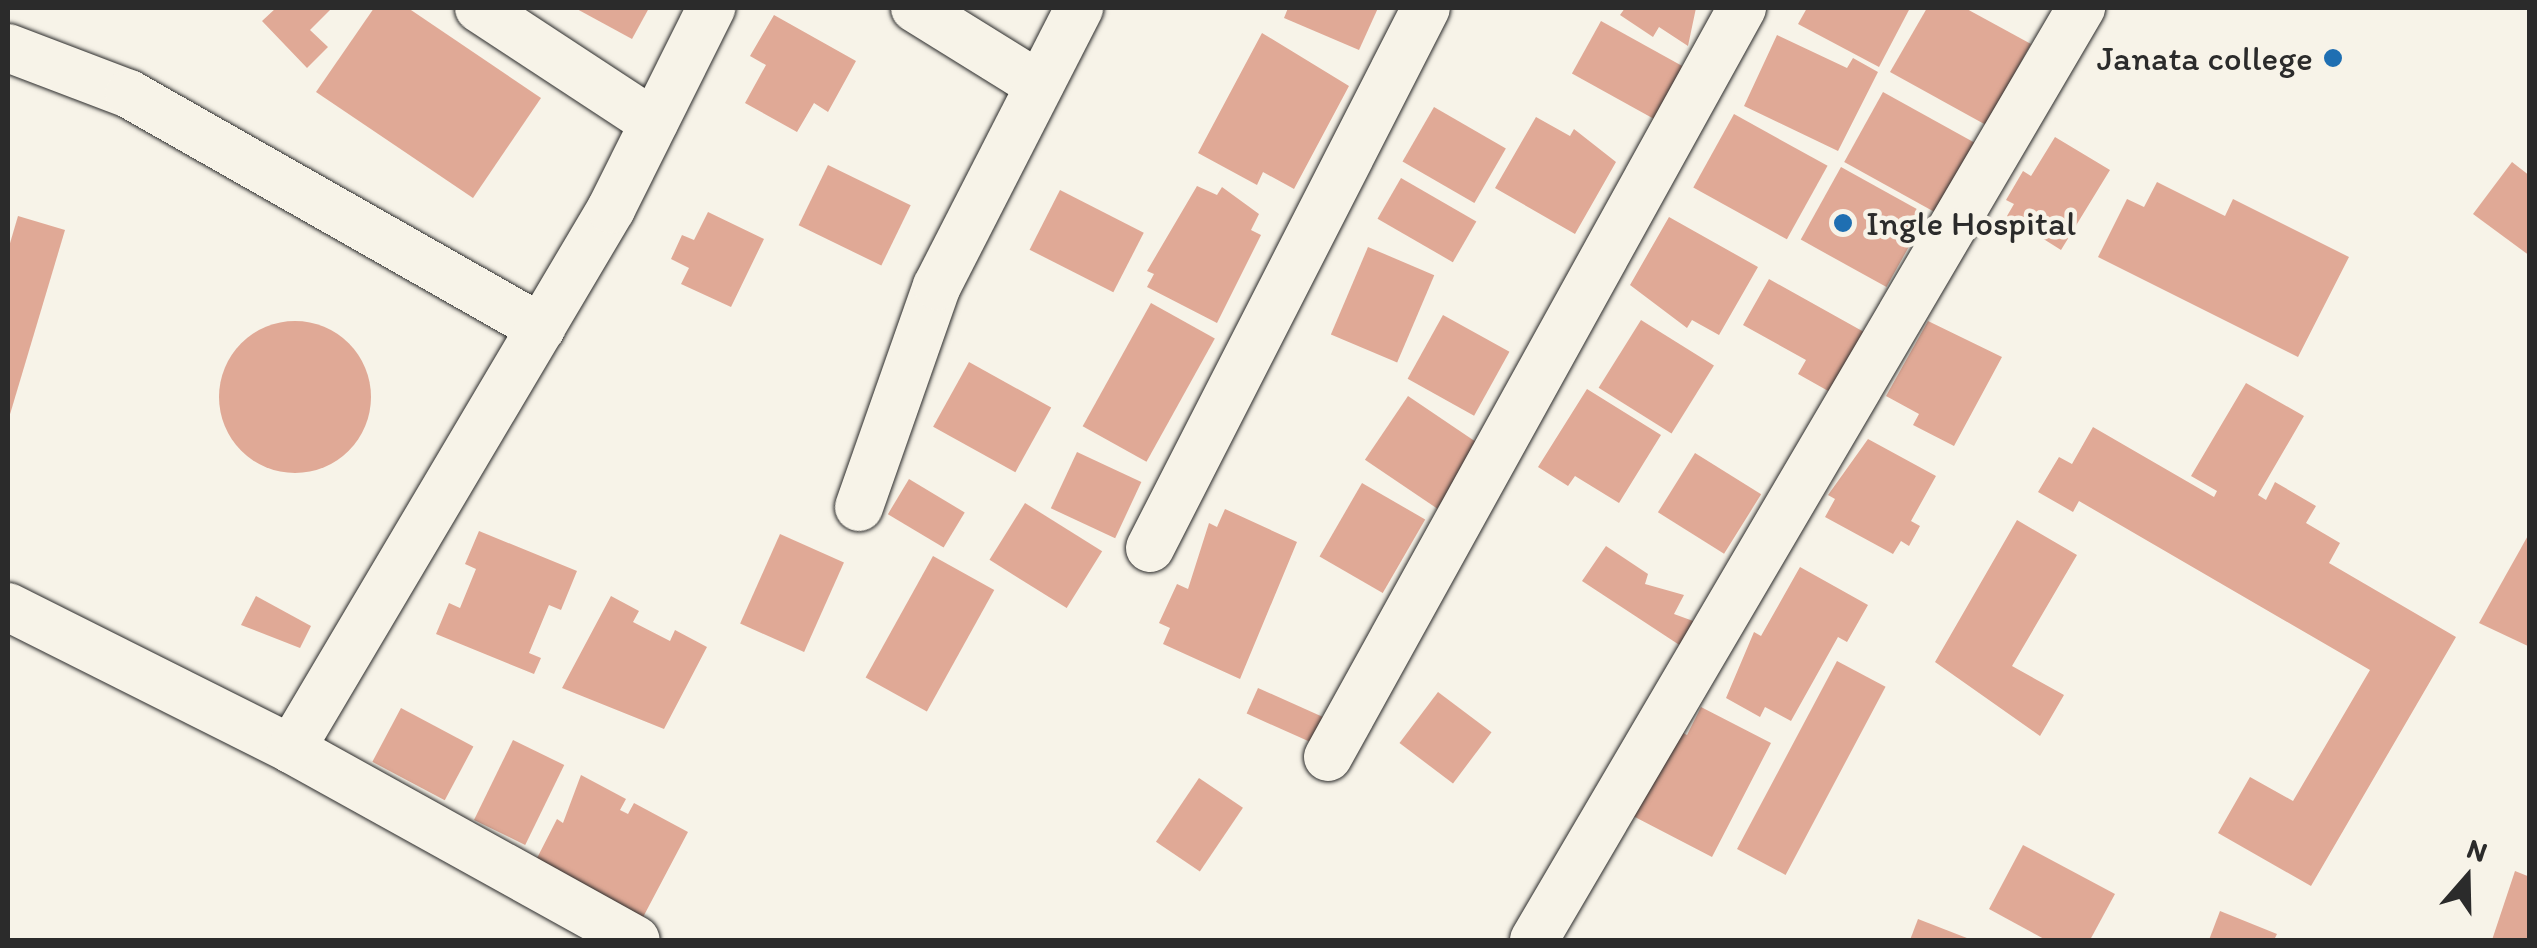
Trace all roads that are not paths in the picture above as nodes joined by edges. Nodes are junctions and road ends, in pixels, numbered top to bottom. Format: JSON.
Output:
{"nodes":[{"id":1,"x":479,"y":8,"type":"edge"},
{"id":2,"x":710,"y":8,"type":"edge"},
{"id":3,"x":915,"y":8,"type":"edge"},
{"id":4,"x":1079,"y":8,"type":"edge"},
{"id":5,"x":1426,"y":8,"type":"edge"},
{"id":6,"x":1742,"y":8,"type":"edge"},
{"id":7,"x":2080,"y":8,"type":"edge"},
{"id":8,"x":8,"y":48,"type":"edge"},
{"id":9,"x":1039,"y":85,"type":"junction"},
{"id":10,"x":654,"y":123,"type":"junction"},
{"id":11,"x":541,"y":328,"type":"junction"},
{"id":12,"x":859,"y":506,"type":"dead end"},
{"id":13,"x":1150,"y":548,"type":"dead end"},
{"id":14,"x":8,"y":607,"type":"edge"},
{"id":15,"x":291,"y":750,"type":"junction"},
{"id":16,"x":1328,"y":757,"type":"dead end"},
{"id":17,"x":636,"y":940,"type":"edge"},
{"id":18,"x":1534,"y":940,"type":"edge"}],
"edges":[{"from":1,"to":10,"type":"street"},
{"from":2,"to":10,"type":"street"},
{"from":3,"to":9,"type":"street"},
{"from":4,"to":9,"type":"street"},
{"from":5,"to":13,"type":"street"},
{"from":6,"to":16,"type":"street"},
{"from":7,"to":18,"type":"street"},
{"from":8,"to":11,"type":"street"},
{"from":9,"to":12,"type":"street"},
{"from":10,"to":11,"type":"street"},
{"from":11,"to":15,"type":"street"},
{"from":14,"to":15,"type":"street"},
{"from":15,"to":17,"type":"street"}]}
